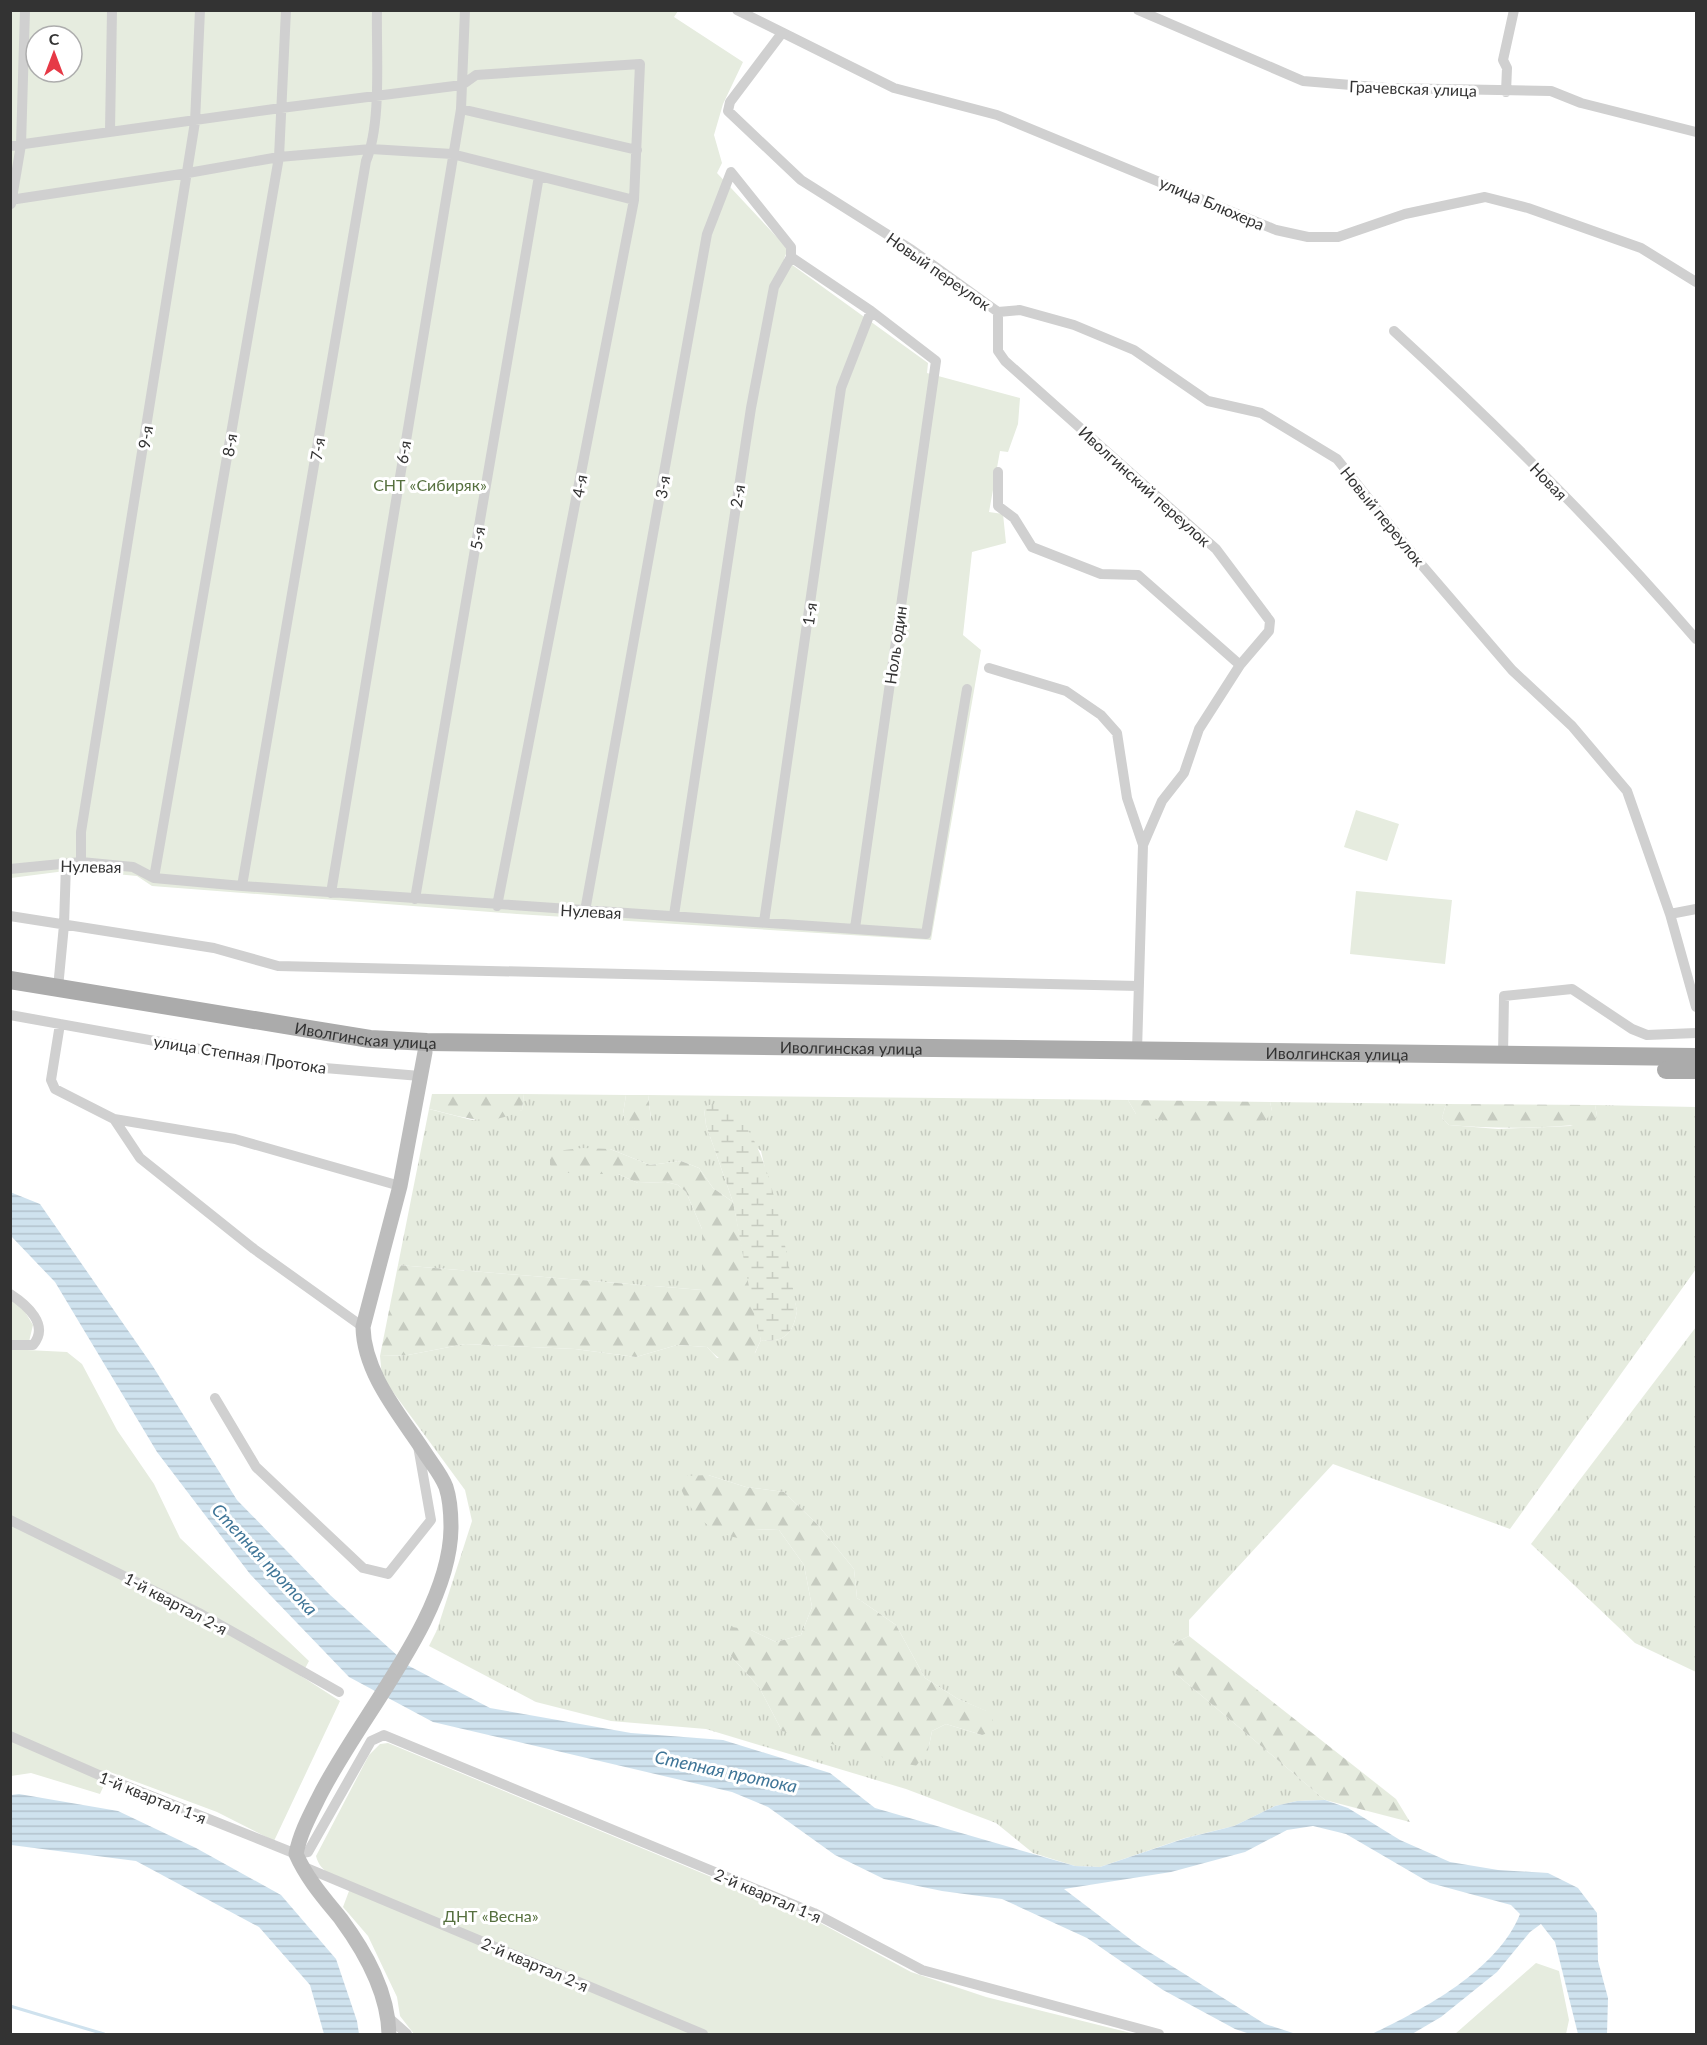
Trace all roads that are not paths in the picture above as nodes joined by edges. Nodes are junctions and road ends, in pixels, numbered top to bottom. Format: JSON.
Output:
{"nodes":[{"id":1,"x":26,"y":10,"type":"edge"},
{"id":2,"x":112,"y":10,"type":"edge"},
{"id":3,"x":200,"y":10,"type":"edge"},
{"id":4,"x":286,"y":10,"type":"edge"},
{"id":5,"x":377,"y":10,"type":"edge"},
{"id":6,"x":465,"y":10,"type":"edge"},
{"id":7,"x":738,"y":10,"type":"edge"},
{"id":8,"x":1138,"y":10,"type":"edge"},
{"id":9,"x":1514,"y":10,"type":"edge"},
{"id":10,"x":782,"y":33,"type":"junction"},
{"id":11,"x":462,"y":86,"type":"junction"},
{"id":12,"x":1506,"y":92,"type":"junction"},
{"id":13,"x":375,"y":98,"type":"junction"},
{"id":14,"x":281,"y":108,"type":"junction"},
{"id":15,"x":461,"y":109,"type":"junction"},
{"id":16,"x":195,"y":122,"type":"junction"},
{"id":17,"x":110,"y":131,"type":"junction"},
{"id":18,"x":1696,"y":132,"type":"edge"},
{"id":19,"x":16,"y":146,"type":"edge"},
{"id":20,"x":371,"y":148,"type":"junction"},
{"id":21,"x":637,"y":150,"type":"junction"},
{"id":22,"x":452,"y":154,"type":"junction"},
{"id":23,"x":279,"y":157,"type":"junction"},
{"id":24,"x":188,"y":173,"type":"junction"},
{"id":25,"x":540,"y":176,"type":"junction"},
{"id":26,"x":634,"y":200,"type":"junction"},
{"id":27,"x":11,"y":201,"type":"edge"},
{"id":28,"x":791,"y":257,"type":"junction"},
{"id":29,"x":1696,"y":282,"type":"edge"},
{"id":30,"x":871,"y":311,"type":"junction"},
{"id":31,"x":998,"y":312,"type":"junction"},
{"id":32,"x":1394,"y":331,"type":"dead end"},
{"id":33,"x":998,"y":472,"type":"dead end"},
{"id":34,"x":1696,"y":639,"type":"edge"},
{"id":35,"x":1240,"y":665,"type":"junction"},
{"id":36,"x":989,"y":668,"type":"dead end"},
{"id":37,"x":967,"y":689,"type":"dead end"},
{"id":38,"x":1143,"y":845,"type":"junction"},
{"id":39,"x":81,"y":862,"type":"junction"},
{"id":40,"x":66,"y":864,"type":"junction"},
{"id":41,"x":10,"y":869,"type":"edge"},
{"id":42,"x":154,"y":878,"type":"junction"},
{"id":43,"x":242,"y":886,"type":"junction"},
{"id":44,"x":331,"y":893,"type":"junction"},
{"id":45,"x":415,"y":900,"type":"junction"},
{"id":46,"x":497,"y":906,"type":"junction"},
{"id":47,"x":1696,"y":909,"type":"edge"},
{"id":48,"x":585,"y":910,"type":"junction"},
{"id":49,"x":1670,"y":914,"type":"junction"},
{"id":50,"x":674,"y":915,"type":"junction"},
{"id":51,"x":10,"y":916,"type":"edge"},
{"id":52,"x":764,"y":922,"type":"junction"},
{"id":53,"x":64,"y":925,"type":"junction"},
{"id":54,"x":855,"y":928,"type":"junction"},
{"id":55,"x":10,"y":980,"type":"edge"},
{"id":56,"x":1139,"y":986,"type":"junction"},
{"id":57,"x":58,"y":988,"type":"junction"},
{"id":58,"x":10,"y":990,"type":"edge"},
{"id":59,"x":1696,"y":1007,"type":"edge"},
{"id":60,"x":10,"y":1015,"type":"edge"},
{"id":61,"x":60,"y":1024,"type":"junction"},
{"id":62,"x":1696,"y":1033,"type":"edge"},
{"id":63,"x":1137,"y":1051,"type":"junction"},
{"id":64,"x":425,"y":1052,"type":"junction"},
{"id":65,"x":1503,"y":1056,"type":"junction"},
{"id":66,"x":1696,"y":1057,"type":"edge"},
{"id":67,"x":1696,"y":1070,"type":"edge"},
{"id":68,"x":420,"y":1076,"type":"junction"},
{"id":69,"x":114,"y":1119,"type":"junction"},
{"id":70,"x":400,"y":1186,"type":"junction"},
{"id":71,"x":10,"y":1294,"type":"edge"},
{"id":72,"x":363,"y":1327,"type":"junction"},
{"id":73,"x":10,"y":1345,"type":"edge"},
{"id":74,"x":215,"y":1398,"type":"dead end"},
{"id":75,"x":417,"y":1440,"type":"junction"},
{"id":76,"x":10,"y":1520,"type":"edge"},
{"id":77,"x":339,"y":1692,"type":"dead end"},
{"id":78,"x":10,"y":1736,"type":"edge"},
{"id":79,"x":299,"y":1860,"type":"junction"},
{"id":80,"x":388,"y":2017,"type":"junction"},
{"id":81,"x":389,"y":2034,"type":"edge"},
{"id":82,"x":407,"y":2034,"type":"edge"},
{"id":83,"x":703,"y":2034,"type":"edge"},
{"id":84,"x":1159,"y":2034,"type":"edge"}],
"edges":[{"from":1,"to":19,"type":"street"},
{"from":2,"to":17,"type":"street"},
{"from":3,"to":16,"type":"street","name":"9-я"},
{"from":4,"to":14,"type":"street","name":"8-я"},
{"from":5,"to":13,"type":"street","name":"7-я"},
{"from":6,"to":11,"type":"street","name":"6-я"},
{"from":7,"to":10,"type":"street","name":"улица Блюхера"},
{"from":8,"to":12,"type":"street","name":"Грачевская улица"},
{"from":9,"to":12,"type":"street"},
{"from":10,"to":29,"type":"street","name":"улица Блюхера"},
{"from":10,"to":31,"type":"street","name":"Новый переулок"},
{"from":11,"to":13,"type":"street"},
{"from":11,"to":15,"type":"street","name":"6-я"},
{"from":11,"to":21,"type":"street","name":"4-я"},
{"from":12,"to":18,"type":"street","name":"Грачевская улица"},
{"from":13,"to":14,"type":"street"},
{"from":13,"to":20,"type":"street","name":"7-я"},
{"from":14,"to":16,"type":"street"},
{"from":14,"to":23,"type":"street","name":"8-я"},
{"from":15,"to":21,"type":"street"},
{"from":15,"to":22,"type":"street","name":"6-я"},
{"from":16,"to":17,"type":"street"},
{"from":16,"to":24,"type":"street","name":"9-я"},
{"from":17,"to":19,"type":"street"},
{"from":19,"to":27,"type":"street"},
{"from":20,"to":22,"type":"street"},
{"from":20,"to":23,"type":"street"},
{"from":20,"to":43,"type":"street","name":"7-я"},
{"from":21,"to":26,"type":"street","name":"4-я"},
{"from":22,"to":25,"type":"street"},
{"from":22,"to":44,"type":"street","name":"6-я"},
{"from":23,"to":24,"type":"street"},
{"from":23,"to":42,"type":"street","name":"8-я"},
{"from":24,"to":27,"type":"street"},
{"from":24,"to":39,"type":"street","name":"9-я"},
{"from":25,"to":26,"type":"street"},
{"from":25,"to":45,"type":"street","name":"5-я"},
{"from":26,"to":46,"type":"street","name":"4-я"},
{"from":28,"to":30,"type":"street"},
{"from":28,"to":48,"type":"street","name":"3-я"},
{"from":28,"to":50,"type":"street","name":"2-я"},
{"from":30,"to":52,"type":"street","name":"1-я"},
{"from":30,"to":54,"type":"street","name":"Ноль один"},
{"from":31,"to":35,"type":"street","name":"Иволгинский переулок"},
{"from":31,"to":49,"type":"street","name":"Новый переулок"},
{"from":32,"to":34,"type":"street","name":"Новая"},
{"from":33,"to":35,"type":"street"},
{"from":35,"to":38,"type":"street","name":"Иволгинский переулок"},
{"from":36,"to":38,"type":"street","name":"Иволгинский переулок"},
{"from":37,"to":54,"type":"street","name":"Нулевая"},
{"from":38,"to":56,"type":"street","name":"Иволгинский переулок"},
{"from":39,"to":40,"type":"street","name":"Нулевая"},
{"from":39,"to":42,"type":"street","name":"Нулевая"},
{"from":40,"to":41,"type":"street","name":"Нулевая"},
{"from":40,"to":53,"type":"street"},
{"from":42,"to":43,"type":"street","name":"Нулевая"},
{"from":43,"to":44,"type":"street","name":"Нулевая"},
{"from":44,"to":45,"type":"street","name":"Нулевая"},
{"from":45,"to":46,"type":"street","name":"Нулевая"},
{"from":46,"to":48,"type":"street","name":"Нулевая"},
{"from":47,"to":49,"type":"street"},
{"from":48,"to":50,"type":"street","name":"Нулевая"},
{"from":49,"to":59,"type":"street","name":"Новый переулок"},
{"from":50,"to":52,"type":"street","name":"Нулевая"},
{"from":51,"to":53,"type":"street"},
{"from":52,"to":54,"type":"street","name":"Нулевая"},
{"from":53,"to":56,"type":"street"},
{"from":53,"to":57,"type":"street"},
{"from":55,"to":57,"type":"main road","name":"Иволгинская улица"},
{"from":56,"to":63,"type":"street","name":"Иволгинский переулок"},
{"from":57,"to":63,"type":"main road","name":"Иволгинская улица"},
{"from":58,"to":64,"type":"main road","name":"Иволгинская улица"},
{"from":60,"to":61,"type":"street","name":"улица Степная Протока"},
{"from":61,"to":68,"type":"street","name":"улица Степная Протока"},
{"from":61,"to":69,"type":"street"},
{"from":62,"to":65,"type":"street"},
{"from":63,"to":65,"type":"main road","name":"Иволгинская улица"},
{"from":64,"to":67,"type":"main road","name":"Иволгинская улица"},
{"from":64,"to":68,"type":"street"},
{"from":65,"to":66,"type":"main road","name":"Иволгинская улица"},
{"from":68,"to":70,"type":"street"},
{"from":69,"to":70,"type":"street"},
{"from":69,"to":72,"type":"street"},
{"from":70,"to":72,"type":"street"},
{"from":71,"to":73,"type":"street"},
{"from":72,"to":75,"type":"street"},
{"from":74,"to":75,"type":"street"},
{"from":75,"to":79,"type":"street"},
{"from":76,"to":77,"type":"street","name":"1-й квартал 2-я"},
{"from":78,"to":79,"type":"street","name":"1-й квартал 1-я"},
{"from":79,"to":80,"type":"street"},
{"from":79,"to":83,"type":"street","name":"2-й квартал 2-я"},
{"from":79,"to":84,"type":"street","name":"2-й квартал 1-я"},
{"from":80,"to":81,"type":"street"},
{"from":80,"to":82,"type":"street"}]}
